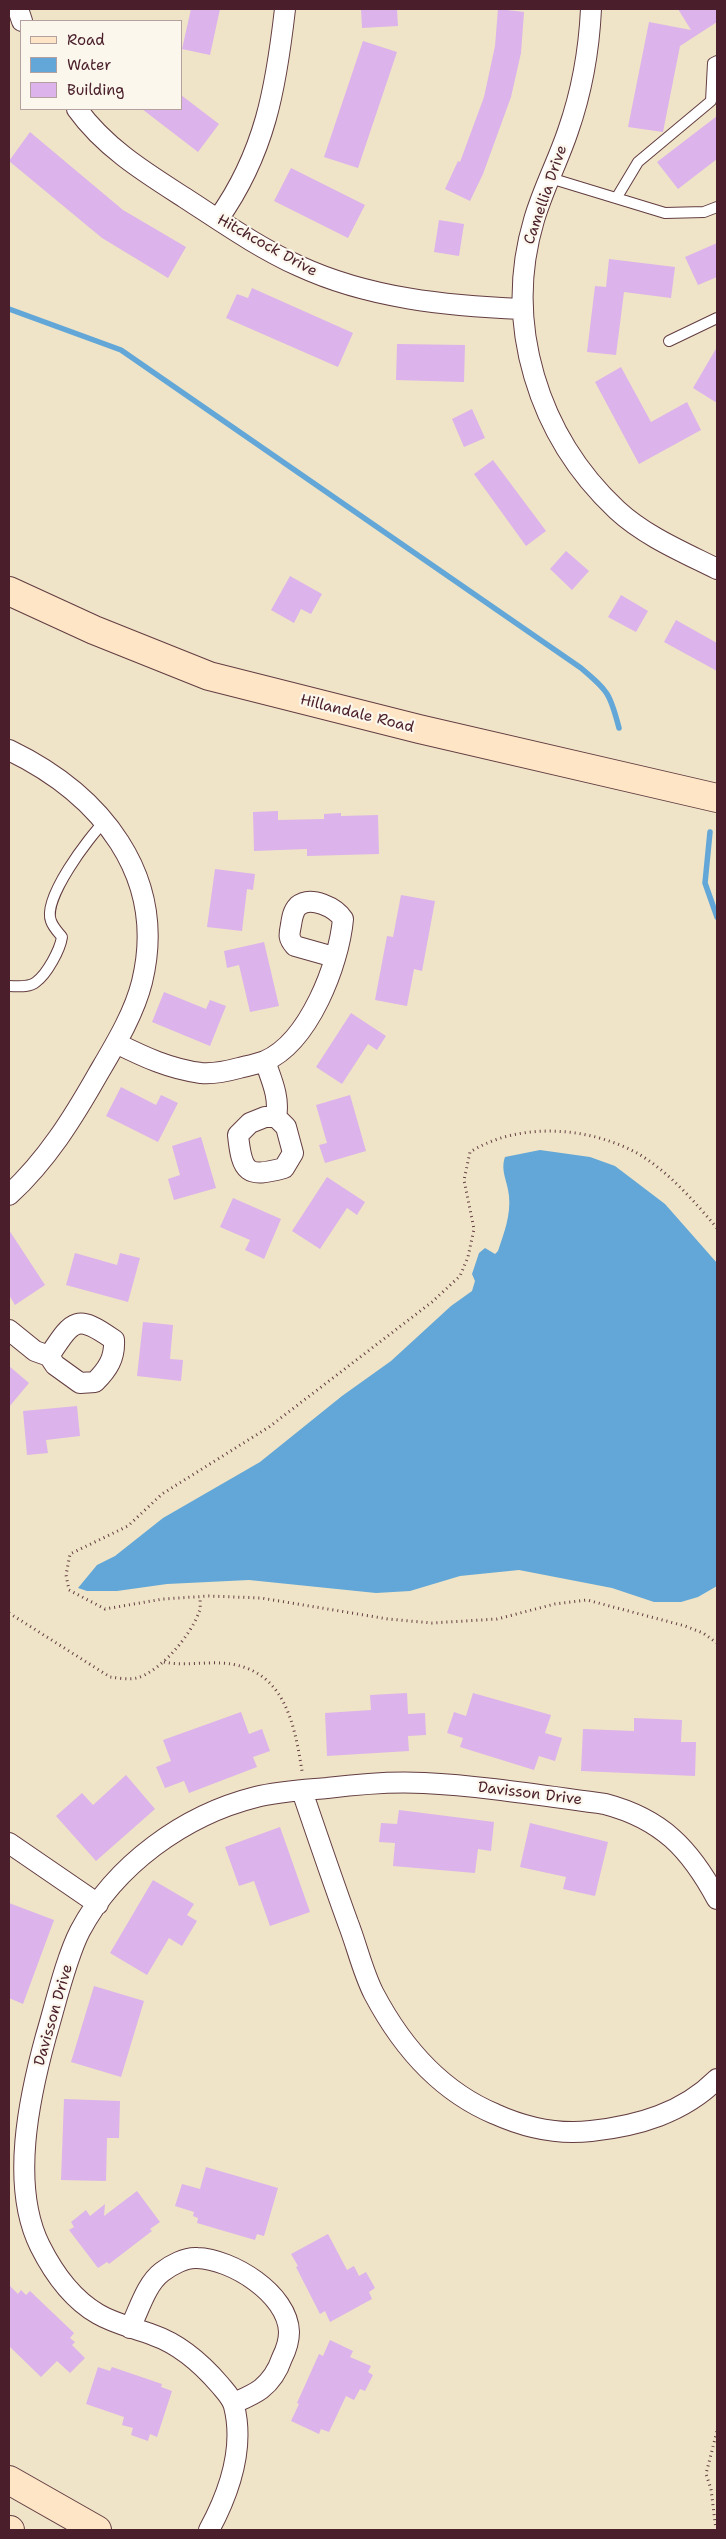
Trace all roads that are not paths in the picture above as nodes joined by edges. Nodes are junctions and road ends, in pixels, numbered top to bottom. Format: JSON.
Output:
{"nodes":[{"id":1,"x":285,"y":9,"type":"edge"},
{"id":2,"x":591,"y":9,"type":"edge"},
{"id":3,"x":717,"y":61,"type":"edge"},
{"id":4,"x":79,"y":110,"type":"edge"},
{"id":5,"x":550,"y":178,"type":"junction"},
{"id":6,"x":617,"y":197,"type":"junction"},
{"id":7,"x":717,"y":207,"type":"edge"},
{"id":8,"x":218,"y":219,"type":"junction"},
{"id":9,"x":522,"y":309,"type":"junction"},
{"id":10,"x":717,"y":318,"type":"edge"},
{"id":11,"x":669,"y":341,"type":"dead end"},
{"id":12,"x":717,"y":570,"type":"edge"},
{"id":13,"x":9,"y":592,"type":"edge"},
{"id":14,"x":9,"y":750,"type":"edge"},
{"id":15,"x":717,"y":798,"type":"edge"},
{"id":16,"x":105,"y":821,"type":"junction"},
{"id":17,"x":334,"y":957,"type":"dead end"},
{"id":18,"x":9,"y":986,"type":"edge"},
{"id":19,"x":116,"y":1043,"type":"junction"},
{"id":20,"x":265,"y":1061,"type":"junction"},
{"id":21,"x":276,"y":1117,"type":"dead end"},
{"id":22,"x":9,"y":1195,"type":"edge"},
{"id":23,"x":9,"y":1330,"type":"edge"},
{"id":24,"x":49,"y":1356,"type":"dead end"},
{"id":25,"x":302,"y":1790,"type":"junction"},
{"id":26,"x":9,"y":1843,"type":"edge"},
{"id":27,"x":717,"y":1899,"type":"edge"},
{"id":28,"x":98,"y":1904,"type":"junction"},
{"id":29,"x":717,"y":2079,"type":"edge"},
{"id":30,"x":130,"y":2328,"type":"junction"},
{"id":31,"x":234,"y":2403,"type":"junction"},
{"id":32,"x":9,"y":2480,"type":"edge"},
{"id":33,"x":97,"y":2530,"type":"edge"},
{"id":34,"x":209,"y":2530,"type":"edge"}],
"edges":[{"from":1,"to":8,"type":"street"},
{"from":2,"to":5,"type":"street","name":"Camellia Drive"},
{"from":3,"to":6,"type":"lane"},
{"from":4,"to":8,"type":"street","name":"Hitchcock Drive"},
{"from":5,"to":6,"type":"lane"},
{"from":5,"to":9,"type":"street","name":"Camellia Drive"},
{"from":6,"to":7,"type":"lane"},
{"from":8,"to":9,"type":"street","name":"Hitchcock Drive"},
{"from":9,"to":12,"type":"street","name":"Camellia Drive"},
{"from":10,"to":11,"type":"lane"},
{"from":13,"to":15,"type":"street","name":"Hillandale Road"},
{"from":14,"to":16,"type":"street"},
{"from":16,"to":18,"type":"lane"},
{"from":16,"to":19,"type":"street"},
{"from":17,"to":20,"type":"street"},
{"from":19,"to":20,"type":"street"},
{"from":19,"to":22,"type":"street"},
{"from":20,"to":21,"type":"street"},
{"from":23,"to":24,"type":"street"},
{"from":25,"to":27,"type":"street","name":"Davisson Drive"},
{"from":25,"to":28,"type":"street","name":"Davisson Drive"},
{"from":25,"to":29,"type":"street"},
{"from":26,"to":28,"type":"street"},
{"from":28,"to":30,"type":"street","name":"Davisson Drive"},
{"from":30,"to":31,"type":"street","name":"Davisson Drive"},
{"from":30,"to":31,"type":"street"},
{"from":31,"to":34,"type":"street"},
{"from":32,"to":33,"type":"street"}]}
